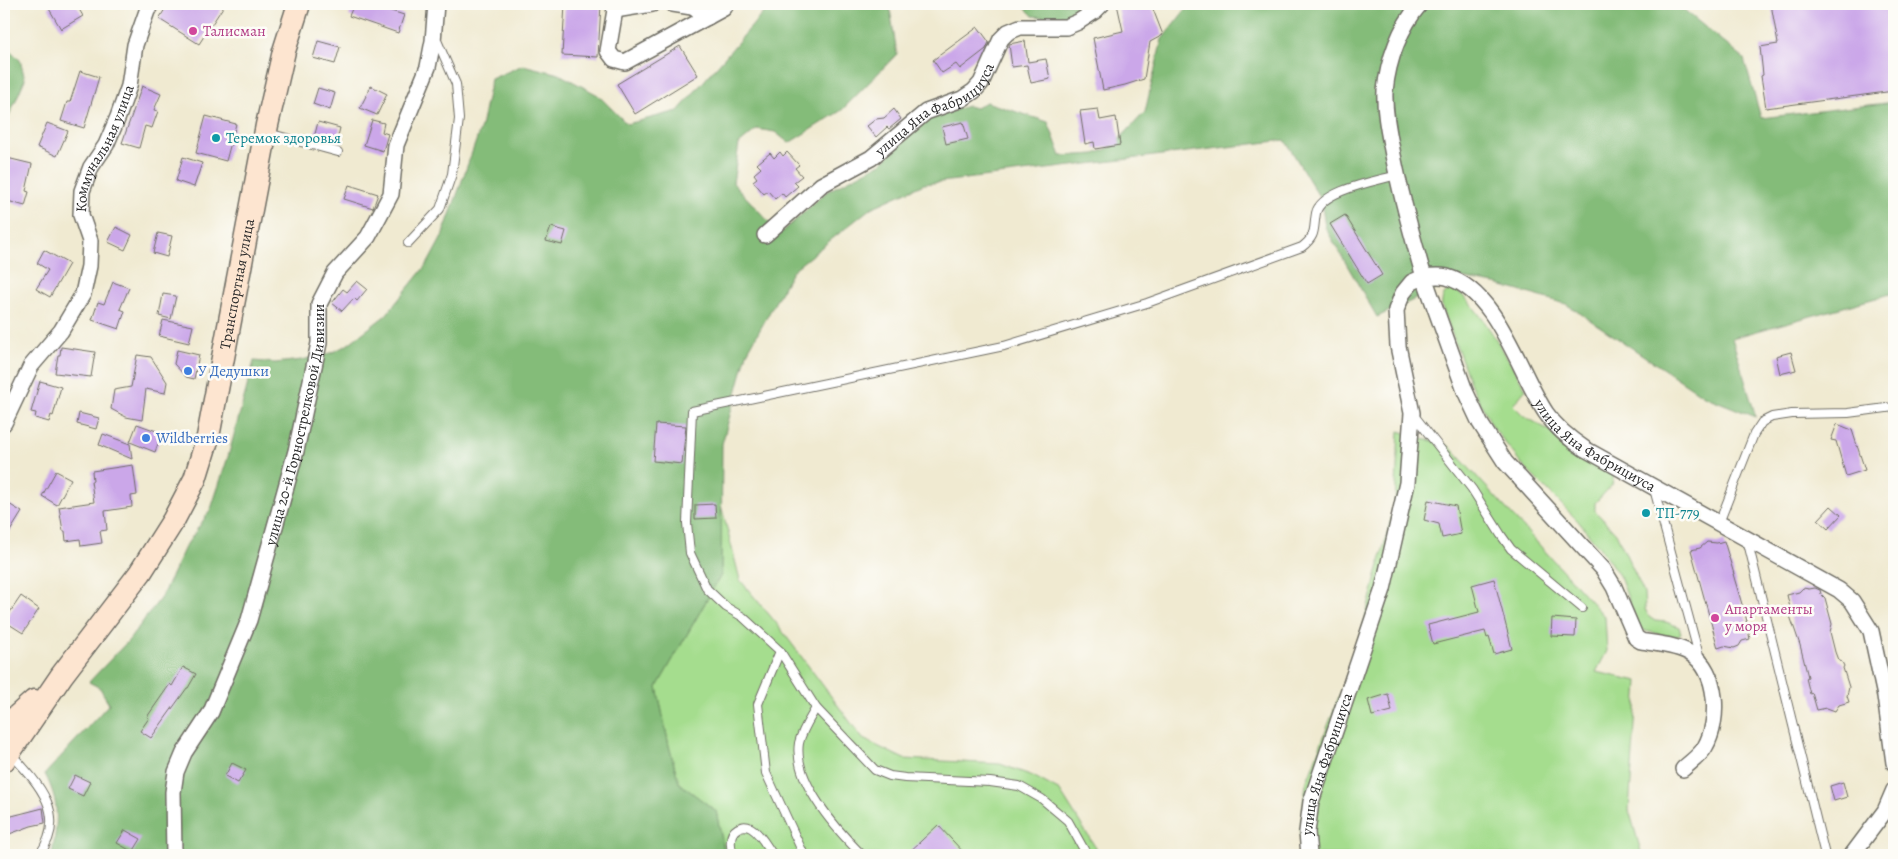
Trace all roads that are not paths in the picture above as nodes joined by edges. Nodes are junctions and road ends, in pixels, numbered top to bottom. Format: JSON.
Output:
{"nodes":[{"id":1,"x":151,"y":4,"type":"edge"},
{"id":2,"x":300,"y":4,"type":"edge"},
{"id":3,"x":436,"y":4,"type":"edge"},
{"id":4,"x":652,"y":4,"type":"edge"},
{"id":5,"x":673,"y":4,"type":"edge"},
{"id":6,"x":726,"y":4,"type":"edge"},
{"id":7,"x":1102,"y":4,"type":"edge"},
{"id":8,"x":1420,"y":4,"type":"edge"},
{"id":9,"x":614,"y":7,"type":"edge"},
{"id":10,"x":708,"y":17,"type":"junction"},
{"id":11,"x":434,"y":34,"type":"junction"},
{"id":12,"x":266,"y":132,"type":"junction"},
{"id":13,"x":338,"y":152,"type":"dead end"},
{"id":14,"x":1397,"y":175,"type":"junction"},
{"id":15,"x":765,"y":235,"type":"dead end"},
{"id":16,"x":408,"y":243,"type":"dead end"},
{"id":17,"x":1424,"y":277,"type":"junction"},
{"id":18,"x":1894,"y":407,"type":"edge"},
{"id":19,"x":1412,"y":413,"type":"junction"},
{"id":20,"x":4,"y":422,"type":"edge"},
{"id":21,"x":1653,"y":487,"type":"junction"},
{"id":22,"x":1719,"y":524,"type":"junction"},
{"id":23,"x":1747,"y":539,"type":"junction"},
{"id":24,"x":1582,"y":608,"type":"dead end"},
{"id":25,"x":780,"y":651,"type":"junction"},
{"id":26,"x":1701,"y":664,"type":"junction"},
{"id":27,"x":62,"y":675,"type":"junction"},
{"id":28,"x":1890,"y":695,"type":"edge"},
{"id":29,"x":816,"y":708,"type":"junction"},
{"id":30,"x":4,"y":728,"type":"edge"},
{"id":31,"x":6,"y":756,"type":"edge"},
{"id":32,"x":1894,"y":763,"type":"edge"},
{"id":33,"x":1683,"y":769,"type":"dead end"},
{"id":34,"x":1894,"y":790,"type":"edge"},
{"id":35,"x":40,"y":855,"type":"edge"},
{"id":36,"x":174,"y":855,"type":"edge"},
{"id":37,"x":734,"y":855,"type":"edge"},
{"id":38,"x":773,"y":855,"type":"edge"},
{"id":39,"x":804,"y":855,"type":"edge"},
{"id":40,"x":862,"y":855,"type":"edge"},
{"id":41,"x":1087,"y":855,"type":"edge"},
{"id":42,"x":1309,"y":855,"type":"edge"},
{"id":43,"x":1824,"y":855,"type":"edge"},
{"id":44,"x":1852,"y":855,"type":"edge"}],
"edges":[{"from":1,"to":20,"type":"street","name":"Коммунальная улица"},
{"from":2,"to":12,"type":"main road","name":"Транспортная улица"},
{"from":3,"to":11,"type":"street","name":"улица 20-й Горнострелковой Дивизии"},
{"from":4,"to":9,"type":"street"},
{"from":5,"to":10,"type":"street"},
{"from":6,"to":10,"type":"street"},
{"from":7,"to":15,"type":"street","name":"улица Яна Фабрициуса"},
{"from":8,"to":14,"type":"street"},
{"from":9,"to":10,"type":"street"},
{"from":11,"to":16,"type":"lane"},
{"from":11,"to":36,"type":"street","name":"улица 20-й Горнострелковой Дивизии"},
{"from":12,"to":13,"type":"lane"},
{"from":12,"to":27,"type":"main road","name":"Транспортная улица"},
{"from":14,"to":17,"type":"street"},
{"from":14,"to":25,"type":"lane"},
{"from":17,"to":19,"type":"street","name":"улица Яна Фабрициуса"},
{"from":17,"to":21,"type":"street","name":"улица Яна Фабрициуса"},
{"from":17,"to":26,"type":"street"},
{"from":18,"to":22,"type":"lane"},
{"from":19,"to":24,"type":"lane"},
{"from":19,"to":42,"type":"street","name":"улица Яна Фабрициуса"},
{"from":21,"to":22,"type":"street","name":"улица Яна Фабрициуса"},
{"from":21,"to":26,"type":"lane"},
{"from":22,"to":23,"type":"street","name":"улица Яна Фабрициуса"},
{"from":23,"to":28,"type":"street","name":"улица Яна Фабрициуса"},
{"from":23,"to":43,"type":"lane"},
{"from":25,"to":29,"type":"lane"},
{"from":25,"to":39,"type":"lane"},
{"from":26,"to":33,"type":"street"},
{"from":27,"to":30,"type":"main road","name":"Транспортная улица"},
{"from":27,"to":31,"type":"main road","name":"Транспортная улица"},
{"from":28,"to":32,"type":"street","name":"улица Яна Фабрициуса"},
{"from":29,"to":40,"type":"lane"},
{"from":29,"to":41,"type":"lane"},
{"from":31,"to":35,"type":"lane"},
{"from":34,"to":44,"type":"street"},
{"from":37,"to":38,"type":"lane"}]}
